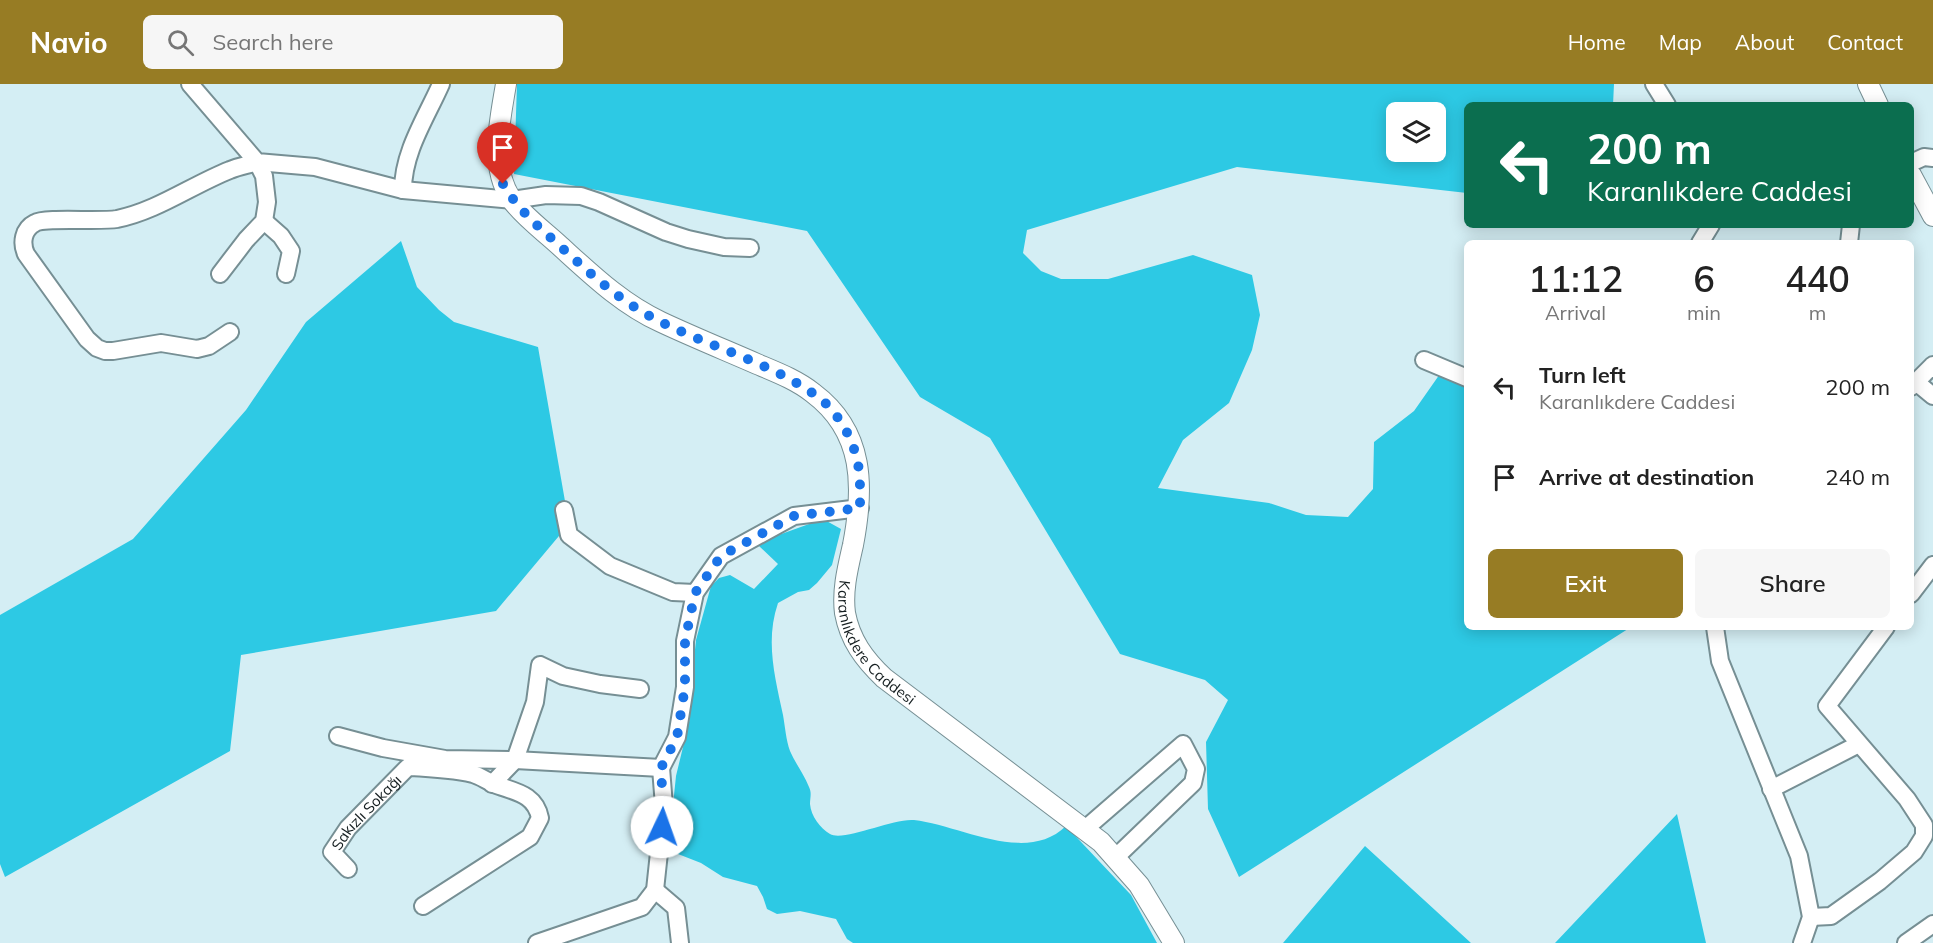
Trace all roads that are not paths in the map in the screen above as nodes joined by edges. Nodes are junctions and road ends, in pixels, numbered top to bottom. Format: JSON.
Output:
{"nodes":[{"id":1,"x":191,"y":84,"type":"edge"},
{"id":2,"x":441,"y":84,"type":"edge"},
{"id":3,"x":506,"y":84,"type":"edge"},
{"id":4,"x":1654,"y":84,"type":"edge"},
{"id":5,"x":1665,"y":102,"type":"edge"},
{"id":6,"x":1933,"y":158,"type":"edge"},
{"id":7,"x":257,"y":162,"type":"junction"},
{"id":8,"x":1914,"y":162,"type":"edge"},
{"id":9,"x":1914,"y":181,"type":"edge"},
{"id":10,"x":403,"y":190,"type":"junction"},
{"id":11,"x":512,"y":200,"type":"junction"},
{"id":12,"x":1933,"y":216,"type":"edge"},
{"id":13,"x":264,"y":221,"type":"junction"},
{"id":14,"x":750,"y":248,"type":"dead end"},
{"id":15,"x":220,"y":274,"type":"dead end"},
{"id":16,"x":286,"y":274,"type":"dead end"},
{"id":17,"x":230,"y":332,"type":"dead end"},
{"id":18,"x":1424,"y":360,"type":"dead end"},
{"id":19,"x":1933,"y":365,"type":"edge"},
{"id":20,"x":1464,"y":377,"type":"edge"},
{"id":21,"x":1914,"y":384,"type":"edge"},
{"id":22,"x":1933,"y":396,"type":"edge"},
{"id":23,"x":860,"y":508,"type":"junction"},
{"id":24,"x":564,"y":510,"type":"dead end"},
{"id":25,"x":1933,"y":565,"type":"edge"},
{"id":26,"x":1914,"y":590,"type":"edge"},
{"id":27,"x":695,"y":593,"type":"junction"},
{"id":28,"x":1715,"y":630,"type":"edge"},
{"id":29,"x":1884,"y":630,"type":"edge"},
{"id":30,"x":640,"y":689,"type":"dead end"},
{"id":31,"x":338,"y":736,"type":"dead end"},
{"id":32,"x":1859,"y":744,"type":"junction"},
{"id":33,"x":515,"y":760,"type":"junction"},
{"id":34,"x":661,"y":768,"type":"junction"},
{"id":35,"x":492,"y":784,"type":"junction"},
{"id":36,"x":1771,"y":789,"type":"junction"},
{"id":37,"x":1085,"y":829,"type":"junction"},
{"id":38,"x":1116,"y":857,"type":"junction"},
{"id":39,"x":348,"y":869,"type":"dead end"},
{"id":40,"x":655,"y":890,"type":"junction"},
{"id":41,"x":423,"y":906,"type":"dead end"},
{"id":42,"x":1811,"y":917,"type":"junction"},
{"id":43,"x":1933,"y":924,"type":"edge"},
{"id":44,"x":545,"y":942,"type":"edge"},
{"id":45,"x":680,"y":943,"type":"edge"},
{"id":46,"x":1174,"y":943,"type":"edge"},
{"id":47,"x":1802,"y":943,"type":"edge"},
{"id":48,"x":1906,"y":943,"type":"edge"}],
"edges":[{"from":1,"to":7,"type":"street"},
{"from":2,"to":10,"type":"street"},
{"from":3,"to":11,"type":"main road","name":"Karanlıkdere Caddesi"},
{"from":4,"to":5,"type":"street"},
{"from":6,"to":8,"type":"street"},
{"from":7,"to":10,"type":"street"},
{"from":7,"to":13,"type":"street"},
{"from":7,"to":17,"type":"street"},
{"from":9,"to":12,"type":"main road"},
{"from":10,"to":11,"type":"street"},
{"from":11,"to":14,"type":"street"},
{"from":11,"to":23,"type":"main road","name":"Karanlıkdere Caddesi"},
{"from":13,"to":15,"type":"street"},
{"from":13,"to":16,"type":"street"},
{"from":18,"to":20,"type":"street"},
{"from":19,"to":21,"type":"street"},
{"from":21,"to":22,"type":"street"},
{"from":23,"to":27,"type":"street"},
{"from":23,"to":37,"type":"main road","name":"Karanlıkdere Caddesi"},
{"from":24,"to":27,"type":"street"},
{"from":25,"to":26,"type":"street"},
{"from":27,"to":34,"type":"street"},
{"from":28,"to":36,"type":"street"},
{"from":29,"to":32,"type":"street"},
{"from":30,"to":33,"type":"street"},
{"from":31,"to":33,"type":"street"},
{"from":32,"to":36,"type":"street"},
{"from":32,"to":42,"type":"street"},
{"from":33,"to":34,"type":"street"},
{"from":33,"to":35,"type":"street"},
{"from":34,"to":40,"type":"street"},
{"from":35,"to":39,"type":"street","name":"Sakızlı Sokağı"},
{"from":35,"to":41,"type":"street","name":"Sakızlı Sokağı"},
{"from":36,"to":42,"type":"street"},
{"from":37,"to":38,"type":"main road","name":"Karanlıkdere Caddesi"},
{"from":37,"to":38,"type":"street"},
{"from":38,"to":46,"type":"main road","name":"Karanlıkdere Caddesi"},
{"from":40,"to":44,"type":"street"},
{"from":40,"to":45,"type":"street"},
{"from":42,"to":47,"type":"street"},
{"from":43,"to":48,"type":"street"}]}
